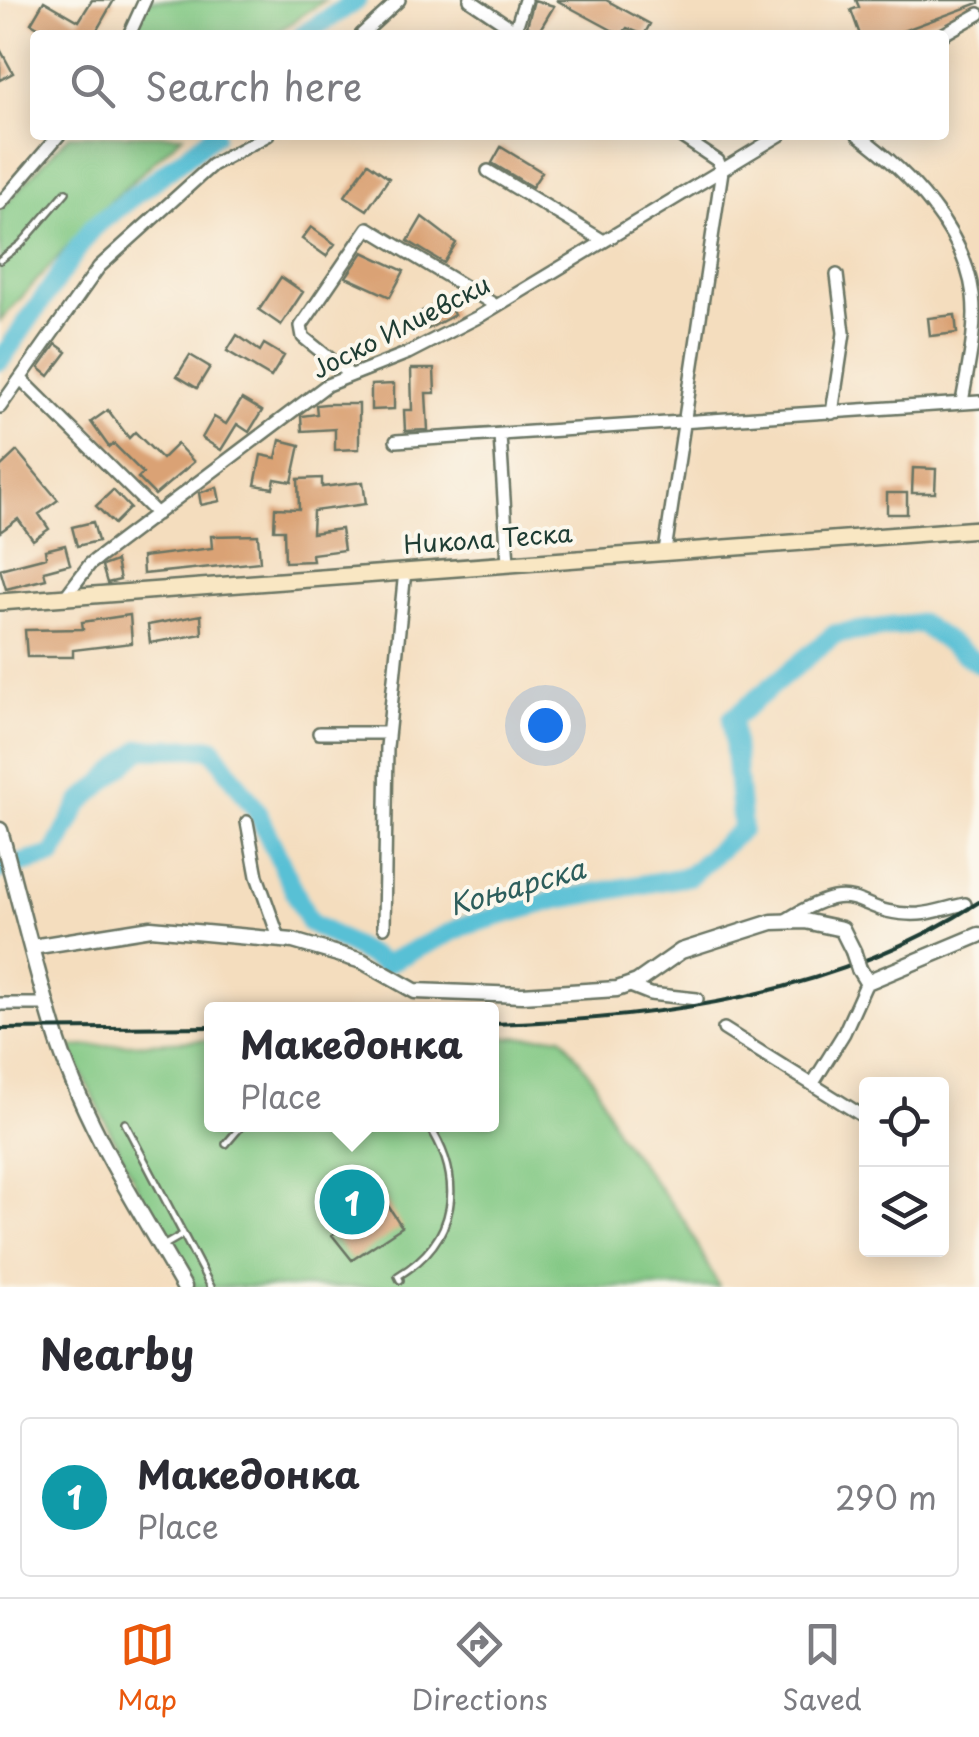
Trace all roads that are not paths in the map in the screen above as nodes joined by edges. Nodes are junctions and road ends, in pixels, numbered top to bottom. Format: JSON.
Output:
{"nodes":[{"id":1,"x":145,"y":0,"type":"edge"},
{"id":2,"x":399,"y":0,"type":"edge"},
{"id":3,"x":470,"y":0,"type":"edge"},
{"id":4,"x":525,"y":0,"type":"edge"},
{"id":5,"x":979,"y":14,"type":"edge"},
{"id":6,"x":132,"y":30,"type":"edge"},
{"id":7,"x":367,"y":30,"type":"edge"},
{"id":8,"x":515,"y":30,"type":"edge"},
{"id":9,"x":520,"y":30,"type":"edge"},
{"id":10,"x":949,"y":31,"type":"edge"},
{"id":11,"x":55,"y":140,"type":"edge"},
{"id":12,"x":259,"y":140,"type":"edge"},
{"id":13,"x":686,"y":140,"type":"edge"},
{"id":14,"x":772,"y":140,"type":"edge"},
{"id":15,"x":864,"y":140,"type":"edge"},
{"id":16,"x":488,"y":171,"type":"dead end"},
{"id":17,"x":722,"y":171,"type":"junction"},
{"id":18,"x":66,"y":192,"type":"dead end"},
{"id":19,"x":0,"y":204,"type":"edge"},
{"id":20,"x":602,"y":240,"type":"junction"},
{"id":21,"x":0,"y":260,"type":"edge"},
{"id":22,"x":838,"y":274,"type":"dead end"},
{"id":23,"x":496,"y":305,"type":"junction"},
{"id":24,"x":349,"y":374,"type":"junction"},
{"id":25,"x":22,"y":380,"type":"junction"},
{"id":26,"x":962,"y":402,"type":"junction"},
{"id":27,"x":979,"y":402,"type":"edge"},
{"id":28,"x":0,"y":406,"type":"edge"},
{"id":29,"x":832,"y":413,"type":"junction"},
{"id":30,"x":687,"y":418,"type":"junction"},
{"id":31,"x":500,"y":435,"type":"junction"},
{"id":32,"x":396,"y":441,"type":"dead end"},
{"id":33,"x":157,"y":514,"type":"junction"},
{"id":34,"x":979,"y":528,"type":"edge"},
{"id":35,"x":665,"y":551,"type":"junction"},
{"id":36,"x":508,"y":563,"type":"junction"},
{"id":37,"x":404,"y":570,"type":"junction"},
{"id":38,"x":68,"y":593,"type":"junction"},
{"id":39,"x":0,"y":602,"type":"edge"},
{"id":40,"x":319,"y":734,"type":"dead end"},
{"id":41,"x":388,"y":734,"type":"junction"},
{"id":42,"x":246,"y":822,"type":"dead end"},
{"id":43,"x":0,"y":830,"type":"edge"},
{"id":44,"x":965,"y":904,"type":"dead end"},
{"id":45,"x":786,"y":920,"type":"junction"},
{"id":46,"x":384,"y":927,"type":"dead end"},
{"id":47,"x":979,"y":935,"type":"edge"},
{"id":48,"x":279,"y":938,"type":"junction"},
{"id":49,"x":32,"y":947,"type":"junction"},
{"id":50,"x":863,"y":975,"type":"junction"},
{"id":51,"x":630,"y":986,"type":"junction"},
{"id":52,"x":697,"y":999,"type":"dead end"},
{"id":53,"x":0,"y":1004,"type":"edge"},
{"id":54,"x":48,"y":1004,"type":"junction"},
{"id":55,"x":724,"y":1030,"type":"dead end"},
{"id":56,"x":813,"y":1083,"type":"junction"},
{"id":57,"x":859,"y":1113,"type":"edge"},
{"id":58,"x":125,"y":1123,"type":"dead end"},
{"id":59,"x":236,"y":1132,"type":"edge"},
{"id":60,"x":432,"y":1132,"type":"edge"},
{"id":61,"x":226,"y":1144,"type":"dead end"},
{"id":62,"x":182,"y":1235,"type":"junction"},
{"id":63,"x":160,"y":1247,"type":"junction"},
{"id":64,"x":400,"y":1280,"type":"dead end"},
{"id":65,"x":184,"y":1287,"type":"edge"},
{"id":66,"x":211,"y":1287,"type":"edge"}],
"edges":[{"from":1,"to":6,"type":"street"},
{"from":2,"to":7,"type":"street"},
{"from":3,"to":8,"type":"street"},
{"from":4,"to":9,"type":"street"},
{"from":5,"to":10,"type":"street"},
{"from":11,"to":19,"type":"street"},
{"from":12,"to":25,"type":"street"},
{"from":13,"to":17,"type":"street"},
{"from":14,"to":17,"type":"street","name":"Јоско Илиевски"},
{"from":15,"to":26,"type":"street"},
{"from":16,"to":20,"type":"street"},
{"from":17,"to":20,"type":"street","name":"Јоско Илиевски"},
{"from":17,"to":30,"type":"street"},
{"from":18,"to":21,"type":"lane"},
{"from":20,"to":23,"type":"street","name":"Јоско Илиевски"},
{"from":22,"to":29,"type":"street"},
{"from":23,"to":24,"type":"street","name":"Јоско Илиевски"},
{"from":23,"to":24,"type":"street"},
{"from":24,"to":33,"type":"street","name":"Јоско Илиевски"},
{"from":25,"to":28,"type":"street"},
{"from":25,"to":33,"type":"street"},
{"from":26,"to":27,"type":"street"},
{"from":26,"to":29,"type":"street"},
{"from":29,"to":30,"type":"street"},
{"from":30,"to":31,"type":"street"},
{"from":30,"to":35,"type":"street"},
{"from":31,"to":32,"type":"street"},
{"from":31,"to":36,"type":"street"},
{"from":33,"to":38,"type":"street","name":"Јоско Илиевски"},
{"from":34,"to":35,"type":"main road","name":"Никола Теска"},
{"from":35,"to":36,"type":"main road","name":"Никола Теска"},
{"from":36,"to":37,"type":"main road","name":"Никола Теска"},
{"from":37,"to":38,"type":"main road","name":"Никола Теска"},
{"from":37,"to":41,"type":"street"},
{"from":38,"to":39,"type":"main road","name":"Никола Теска"},
{"from":40,"to":41,"type":"street"},
{"from":41,"to":46,"type":"street"},
{"from":42,"to":48,"type":"street"},
{"from":43,"to":49,"type":"street"},
{"from":44,"to":45,"type":"street"},
{"from":45,"to":50,"type":"street","bridge":true},
{"from":45,"to":51,"type":"street"},
{"from":47,"to":50,"type":"street"},
{"from":48,"to":49,"type":"street"},
{"from":48,"to":51,"type":"street"},
{"from":49,"to":54,"type":"street"},
{"from":50,"to":56,"type":"street"},
{"from":51,"to":52,"type":"street"},
{"from":53,"to":54,"type":"street"},
{"from":54,"to":63,"type":"street"},
{"from":55,"to":56,"type":"street"},
{"from":56,"to":57,"type":"street"},
{"from":58,"to":62,"type":"lane"},
{"from":59,"to":61,"type":"lane"},
{"from":60,"to":64,"type":"lane"},
{"from":62,"to":63,"type":"lane"},
{"from":62,"to":66,"type":"lane"},
{"from":63,"to":65,"type":"street"}]}
